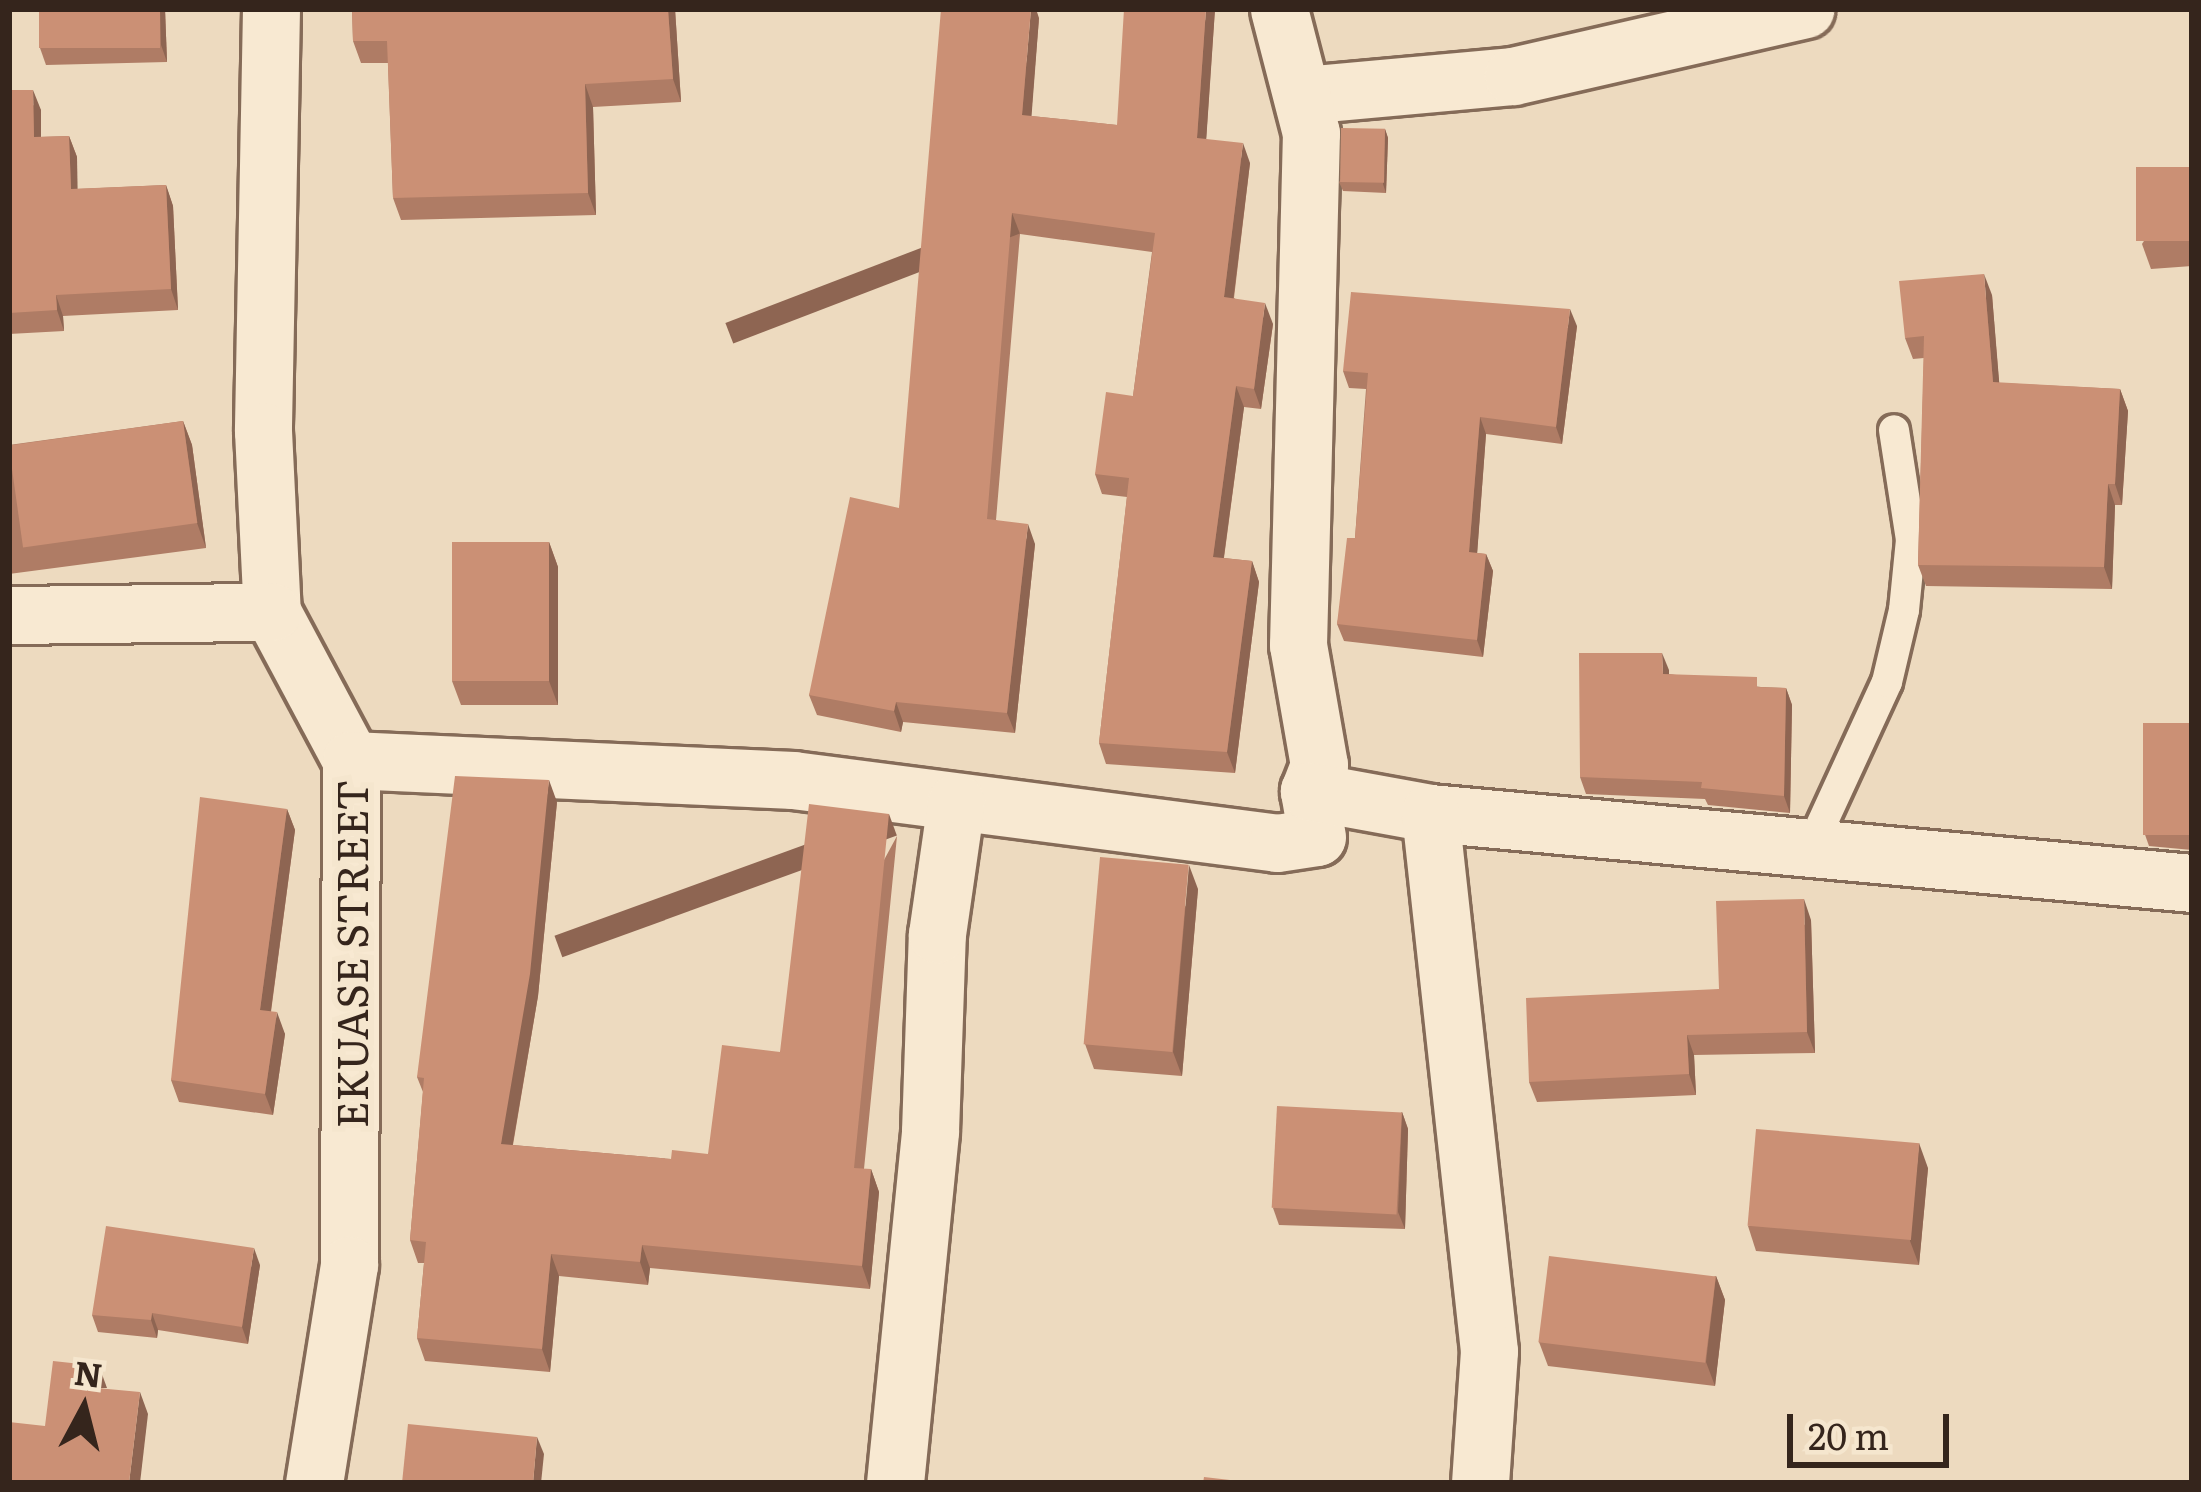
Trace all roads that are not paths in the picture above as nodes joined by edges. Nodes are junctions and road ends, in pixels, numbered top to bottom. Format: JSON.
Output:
{"nodes":[{"id":1,"x":271,"y":9,"type":"edge"},
{"id":2,"x":1280,"y":9,"type":"edge"},
{"id":3,"x":1805,"y":9,"type":"edge"},
{"id":4,"x":1303,"y":95,"type":"junction"},
{"id":5,"x":1894,"y":430,"type":"dead end"},
{"id":6,"x":272,"y":612,"type":"junction"},
{"id":7,"x":9,"y":615,"type":"edge"},
{"id":8,"x":351,"y":760,"type":"junction"},
{"id":9,"x":1309,"y":791,"type":"junction"},
{"id":10,"x":956,"y":802,"type":"junction"},
{"id":11,"x":1430,"y":813,"type":"junction"},
{"id":12,"x":1812,"y":845,"type":"junction"},
{"id":13,"x":2192,"y":883,"type":"edge"},
{"id":14,"x":314,"y":1483,"type":"edge"},
{"id":15,"x":895,"y":1483,"type":"edge"},
{"id":16,"x":1480,"y":1483,"type":"edge"}],
"edges":[{"from":1,"to":6,"type":"street","name":"EKUASE STREET"},
{"from":2,"to":4,"type":"street"},
{"from":3,"to":4,"type":"street"},
{"from":4,"to":9,"type":"street"},
{"from":5,"to":12,"type":"lane"},
{"from":6,"to":7,"type":"street"},
{"from":6,"to":8,"type":"street","name":"EKUASE STREET"},
{"from":8,"to":10,"type":"street"},
{"from":8,"to":14,"type":"street","name":"EKUASE STREET"},
{"from":9,"to":10,"type":"street"},
{"from":9,"to":11,"type":"street"},
{"from":10,"to":15,"type":"street"},
{"from":11,"to":12,"type":"street"},
{"from":11,"to":16,"type":"street"},
{"from":12,"to":13,"type":"street"}]}
